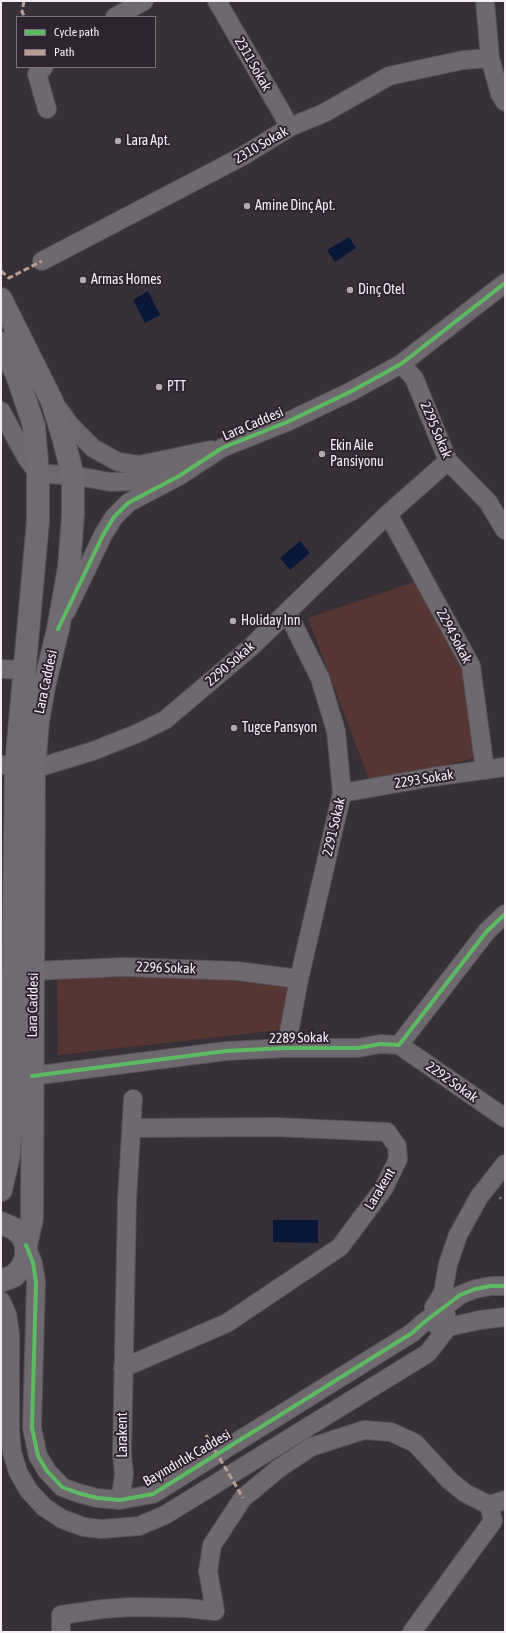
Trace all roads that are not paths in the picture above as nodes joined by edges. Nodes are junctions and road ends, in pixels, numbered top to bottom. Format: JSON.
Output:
{"nodes":[{"id":1,"x":144,"y":1,"type":"edge"},
{"id":2,"x":217,"y":1,"type":"edge"},
{"id":3,"x":485,"y":1,"type":"edge"},
{"id":4,"x":117,"y":16,"type":"edge"},
{"id":5,"x":490,"y":58,"type":"junction"},
{"id":6,"x":43,"y":68,"type":"edge"},
{"id":7,"x":505,"y":102,"type":"edge"},
{"id":8,"x":47,"y":109,"type":"dead end"},
{"id":9,"x":290,"y":127,"type":"junction"},
{"id":10,"x":42,"y":261,"type":"dead end"},
{"id":11,"x":505,"y":283,"type":"edge"},
{"id":12,"x":1,"y":299,"type":"edge"},
{"id":13,"x":1,"y":343,"type":"edge"},
{"id":14,"x":401,"y":364,"type":"junction"},
{"id":15,"x":52,"y":401,"type":"junction"},
{"id":16,"x":1,"y":411,"type":"edge"},
{"id":17,"x":222,"y":448,"type":"junction"},
{"id":18,"x":448,"y":461,"type":"junction"},
{"id":19,"x":38,"y":473,"type":"junction"},
{"id":20,"x":73,"y":476,"type":"junction"},
{"id":21,"x":388,"y":514,"type":"junction"},
{"id":22,"x":505,"y":530,"type":"edge"},
{"id":23,"x":287,"y":612,"type":"junction"},
{"id":24,"x":58,"y":629,"type":"junction"},
{"id":25,"x":1,"y":669,"type":"edge"},
{"id":26,"x":24,"y":670,"type":"junction"},
{"id":27,"x":17,"y":766,"type":"edge"},
{"id":28,"x":505,"y":767,"type":"edge"},
{"id":29,"x":485,"y":770,"type":"junction"},
{"id":30,"x":342,"y":793,"type":"junction"},
{"id":31,"x":505,"y":914,"type":"edge"},
{"id":32,"x":33,"y":971,"type":"junction"},
{"id":33,"x":299,"y":979,"type":"junction"},
{"id":34,"x":399,"y":1045,"type":"junction"},
{"id":35,"x":286,"y":1048,"type":"junction"},
{"id":36,"x":32,"y":1076,"type":"junction"},
{"id":37,"x":6,"y":1077,"type":"edge"},
{"id":38,"x":133,"y":1099,"type":"dead end"},
{"id":39,"x":505,"y":1118,"type":"edge"},
{"id":40,"x":131,"y":1128,"type":"junction"},
{"id":41,"x":504,"y":1167,"type":"edge"},
{"id":42,"x":1,"y":1190,"type":"edge"},
{"id":43,"x":1,"y":1223,"type":"edge"},
{"id":44,"x":29,"y":1254,"type":"junction"},
{"id":45,"x":2,"y":1286,"type":"edge"},
{"id":46,"x":505,"y":1286,"type":"edge"},
{"id":47,"x":444,"y":1301,"type":"junction"},
{"id":48,"x":505,"y":1317,"type":"edge"},
{"id":49,"x":423,"y":1322,"type":"junction"},
{"id":50,"x":448,"y":1327,"type":"junction"},
{"id":51,"x":123,"y":1368,"type":"junction"},
{"id":52,"x":120,"y":1500,"type":"junction"},
{"id":53,"x":497,"y":1502,"type":"edge"},
{"id":54,"x":61,"y":1632,"type":"edge"},
{"id":55,"x":412,"y":1632,"type":"edge"}],
"edges":[{"from":1,"to":4,"type":"street"},
{"from":2,"to":9,"type":"street","name":"2311 Sokak"},
{"from":3,"to":5,"type":"street"},
{"from":5,"to":7,"type":"street"},
{"from":5,"to":9,"type":"street","name":"2310 Sokak"},
{"from":6,"to":8,"type":"street"},
{"from":9,"to":10,"type":"street","name":"2310 Sokak"},
{"from":11,"to":14,"type":"street","name":"Lara Caddesi"},
{"from":12,"to":15,"type":"main road"},
{"from":13,"to":19,"type":"main road"},
{"from":14,"to":17,"type":"street","name":"Lara Caddesi"},
{"from":14,"to":18,"type":"street","name":"2295 Sokak"},
{"from":15,"to":17,"type":"street"},
{"from":15,"to":20,"type":"main road"},
{"from":16,"to":19,"type":"street"},
{"from":17,"to":20,"type":"street"},
{"from":17,"to":24,"type":"street","name":"Lara Caddesi"},
{"from":18,"to":21,"type":"street","name":"2290 Sokak"},
{"from":18,"to":22,"type":"street","name":"2295 Sokak"},
{"from":19,"to":20,"type":"street"},
{"from":19,"to":26,"type":"main road"},
{"from":20,"to":24,"type":"main road"},
{"from":21,"to":23,"type":"street","name":"2290 Sokak"},
{"from":21,"to":29,"type":"street","name":"2294 Sokak"},
{"from":23,"to":27,"type":"street","name":"2290 Sokak"},
{"from":23,"to":30,"type":"street","name":"2291 Sokak"},
{"from":24,"to":27,"type":"main road","name":"Lara Caddesi"},
{"from":25,"to":26,"type":"street"},
{"from":26,"to":27,"type":"main road"},
{"from":27,"to":32,"type":"main road","name":"Lara Caddesi"},
{"from":27,"to":37,"type":"main road"},
{"from":28,"to":29,"type":"street","name":"2293 Sokak"},
{"from":29,"to":30,"type":"street","name":"2293 Sokak"},
{"from":30,"to":33,"type":"street","name":"2291 Sokak"},
{"from":31,"to":34,"type":"street"},
{"from":32,"to":33,"type":"street","name":"2296 Sokak"},
{"from":32,"to":36,"type":"main road","name":"Lara Caddesi"},
{"from":33,"to":35,"type":"street","name":"2291 Sokak"},
{"from":34,"to":35,"type":"street","name":"2289 Sokak"},
{"from":34,"to":39,"type":"street","name":"2292 Sokak"},
{"from":35,"to":36,"type":"street","name":"2289 Sokak"},
{"from":36,"to":44,"type":"main road","name":"Lara Caddesi"},
{"from":37,"to":42,"type":"main road"},
{"from":38,"to":40,"type":"street","name":"Larakent"},
{"from":40,"to":51,"type":"street","name":"Larakent"},
{"from":40,"to":51,"type":"street","name":"Larakent"},
{"from":41,"to":47,"type":"street"},
{"from":43,"to":44,"type":"main road"},
{"from":44,"to":45,"type":"main road","name":"Lara Caddesi"},
{"from":44,"to":52,"type":"street","name":"Bayındırlık Caddesi"},
{"from":45,"to":50,"type":"street"},
{"from":46,"to":47,"type":"street","name":"Bayındırlık Caddesi"},
{"from":47,"to":49,"type":"street","name":"Bayındırlık Caddesi"},
{"from":47,"to":50,"type":"street"},
{"from":48,"to":50,"type":"street"},
{"from":49,"to":50,"type":"street"},
{"from":49,"to":52,"type":"street","name":"Bayındırlık Caddesi"},
{"from":51,"to":52,"type":"street","name":"Larakent"},
{"from":53,"to":54,"type":"street"},
{"from":53,"to":55,"type":"street"}]}
